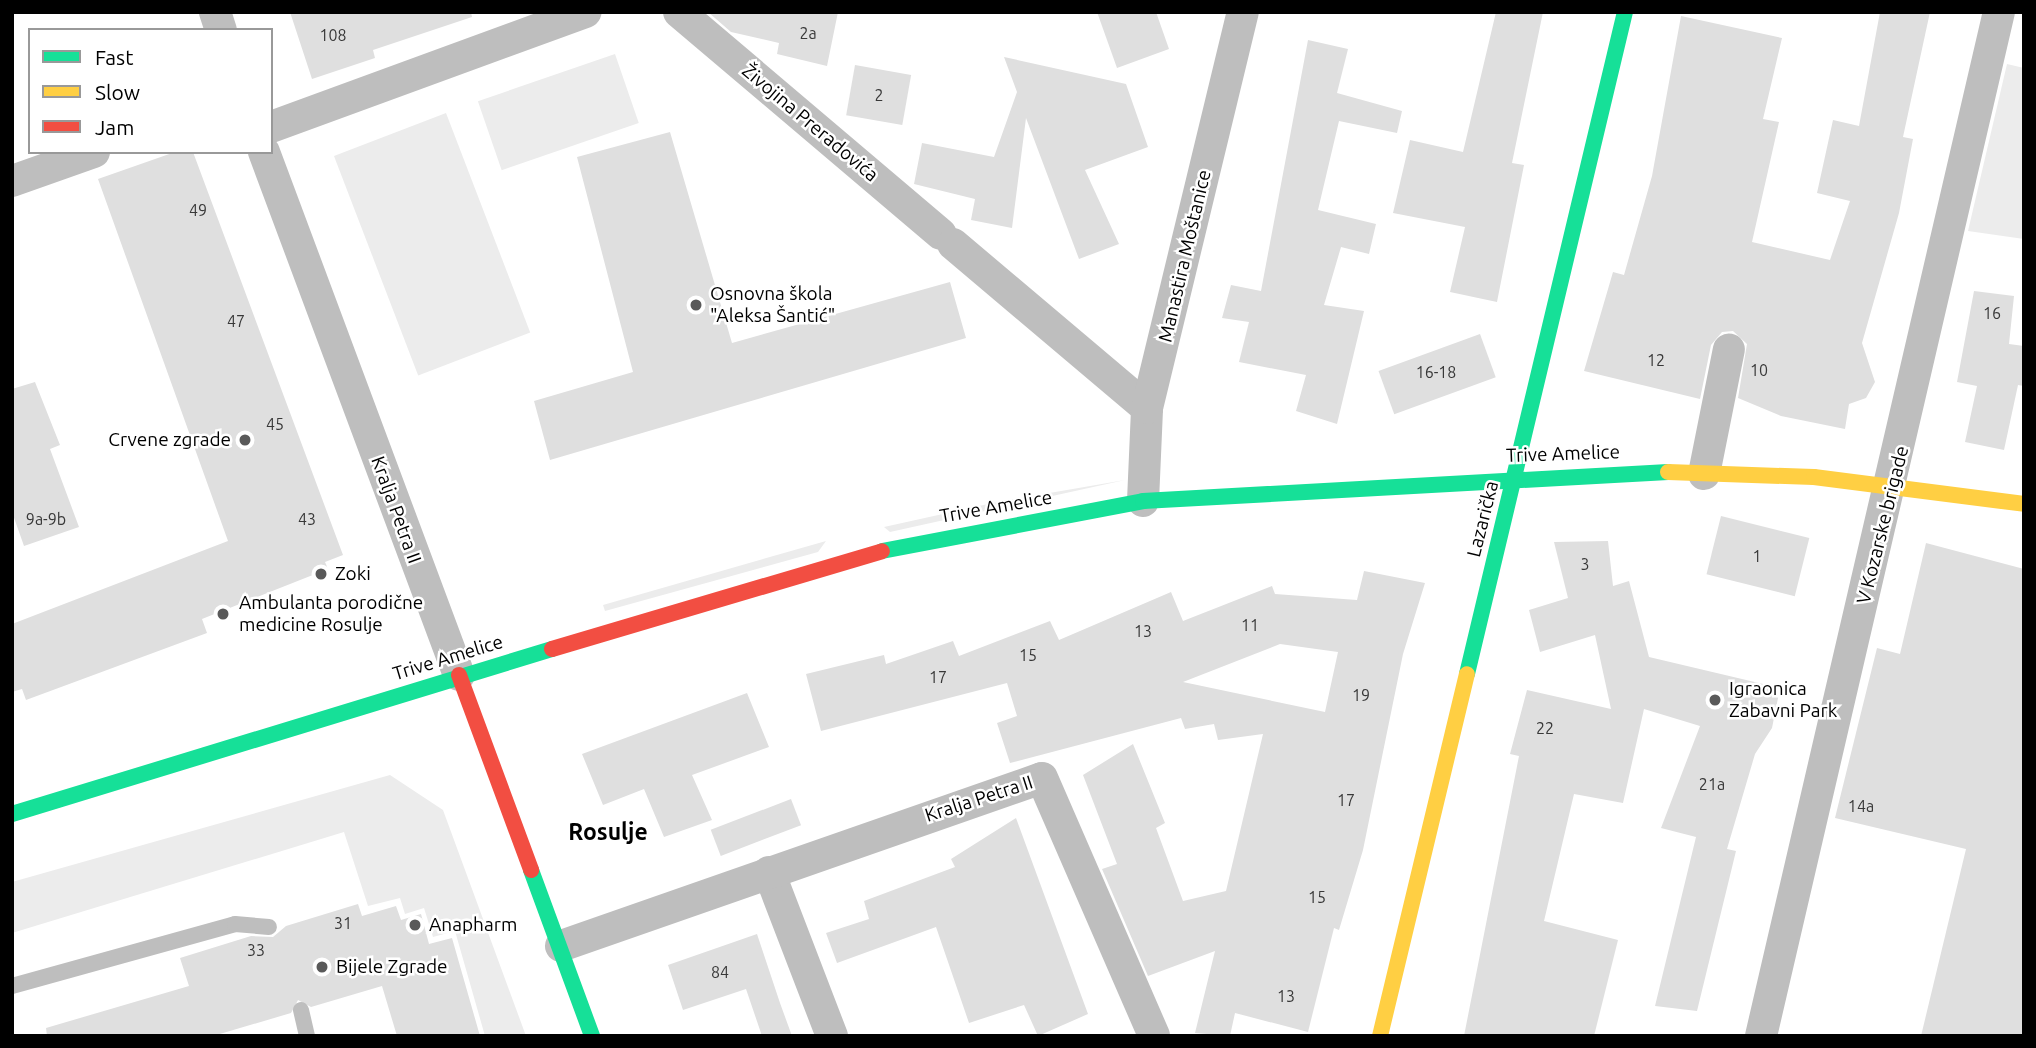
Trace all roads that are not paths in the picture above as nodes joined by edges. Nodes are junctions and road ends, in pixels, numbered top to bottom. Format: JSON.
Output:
{"nodes":[{"id":1,"x":586,"y":12,"type":"edge"},
{"id":2,"x":679,"y":12,"type":"edge"},
{"id":3,"x":1243,"y":12,"type":"edge"},
{"id":4,"x":1625,"y":12,"type":"edge"},
{"id":5,"x":1999,"y":12,"type":"edge"},
{"id":6,"x":273,"y":126,"type":"edge"},
{"id":7,"x":88,"y":154,"type":"edge"},
{"id":8,"x":265,"y":154,"type":"edge"},
{"id":9,"x":12,"y":181,"type":"edge"},
{"id":10,"x":1729,"y":349,"type":"dead end"},
{"id":11,"x":1147,"y":408,"type":"junction"},
{"id":12,"x":1704,"y":474,"type":"junction"},
{"id":13,"x":1515,"y":477,"type":"junction"},
{"id":14,"x":1893,"y":486,"type":"junction"},
{"id":15,"x":1143,"y":501,"type":"junction"},
{"id":16,"x":2024,"y":504,"type":"edge"},
{"id":17,"x":459,"y":675,"type":"junction"},
{"id":18,"x":12,"y":814,"type":"edge"},
{"id":19,"x":769,"y":872,"type":"junction"},
{"id":20,"x":269,"y":927,"type":"dead end"},
{"id":21,"x":561,"y":946,"type":"junction"},
{"id":22,"x":12,"y":986,"type":"edge"},
{"id":23,"x":301,"y":1010,"type":"dead end"},
{"id":24,"x":307,"y":1036,"type":"edge"},
{"id":25,"x":592,"y":1036,"type":"edge"},
{"id":26,"x":832,"y":1036,"type":"edge"},
{"id":27,"x":1154,"y":1036,"type":"edge"},
{"id":28,"x":1380,"y":1036,"type":"edge"},
{"id":29,"x":1761,"y":1036,"type":"edge"}],
"edges":[{"from":1,"to":6,"type":"street"},
{"from":2,"to":11,"type":"street","name":"Živojina Preradovića"},
{"from":3,"to":11,"type":"street","name":"Manastira Moštanice"},
{"from":4,"to":13,"type":"main road","name":"Lazarička"},
{"from":5,"to":14,"type":"street","name":"V Kozarske brigade"},
{"from":7,"to":9,"type":"street"},
{"from":8,"to":17,"type":"street","name":"Kralja Petra II"},
{"from":10,"to":12,"type":"street"},
{"from":11,"to":15,"type":"street","name":"Manastira Moštanice"},
{"from":12,"to":13,"type":"main road","name":"Trive Amelice"},
{"from":12,"to":14,"type":"main road","name":"Trive Amelice"},
{"from":13,"to":15,"type":"main road","name":"Trive Amelice"},
{"from":13,"to":28,"type":"main road","name":"Lazarička"},
{"from":14,"to":16,"type":"main road","name":"Trive Amelice"},
{"from":14,"to":29,"type":"street","name":"V Kozarske brigade"},
{"from":15,"to":17,"type":"main road","name":"Trive Amelice"},
{"from":17,"to":18,"type":"main road","name":"Trive Amelice"},
{"from":17,"to":21,"type":"main road","name":"Kralja Petra II"},
{"from":19,"to":21,"type":"street","name":"Kralja Petra II"},
{"from":19,"to":26,"type":"street"},
{"from":19,"to":27,"type":"street","name":"Kralja Petra II"},
{"from":20,"to":22,"type":"lane"},
{"from":21,"to":25,"type":"main road","name":"Kralja Petra II"},
{"from":23,"to":24,"type":"lane"}]}
